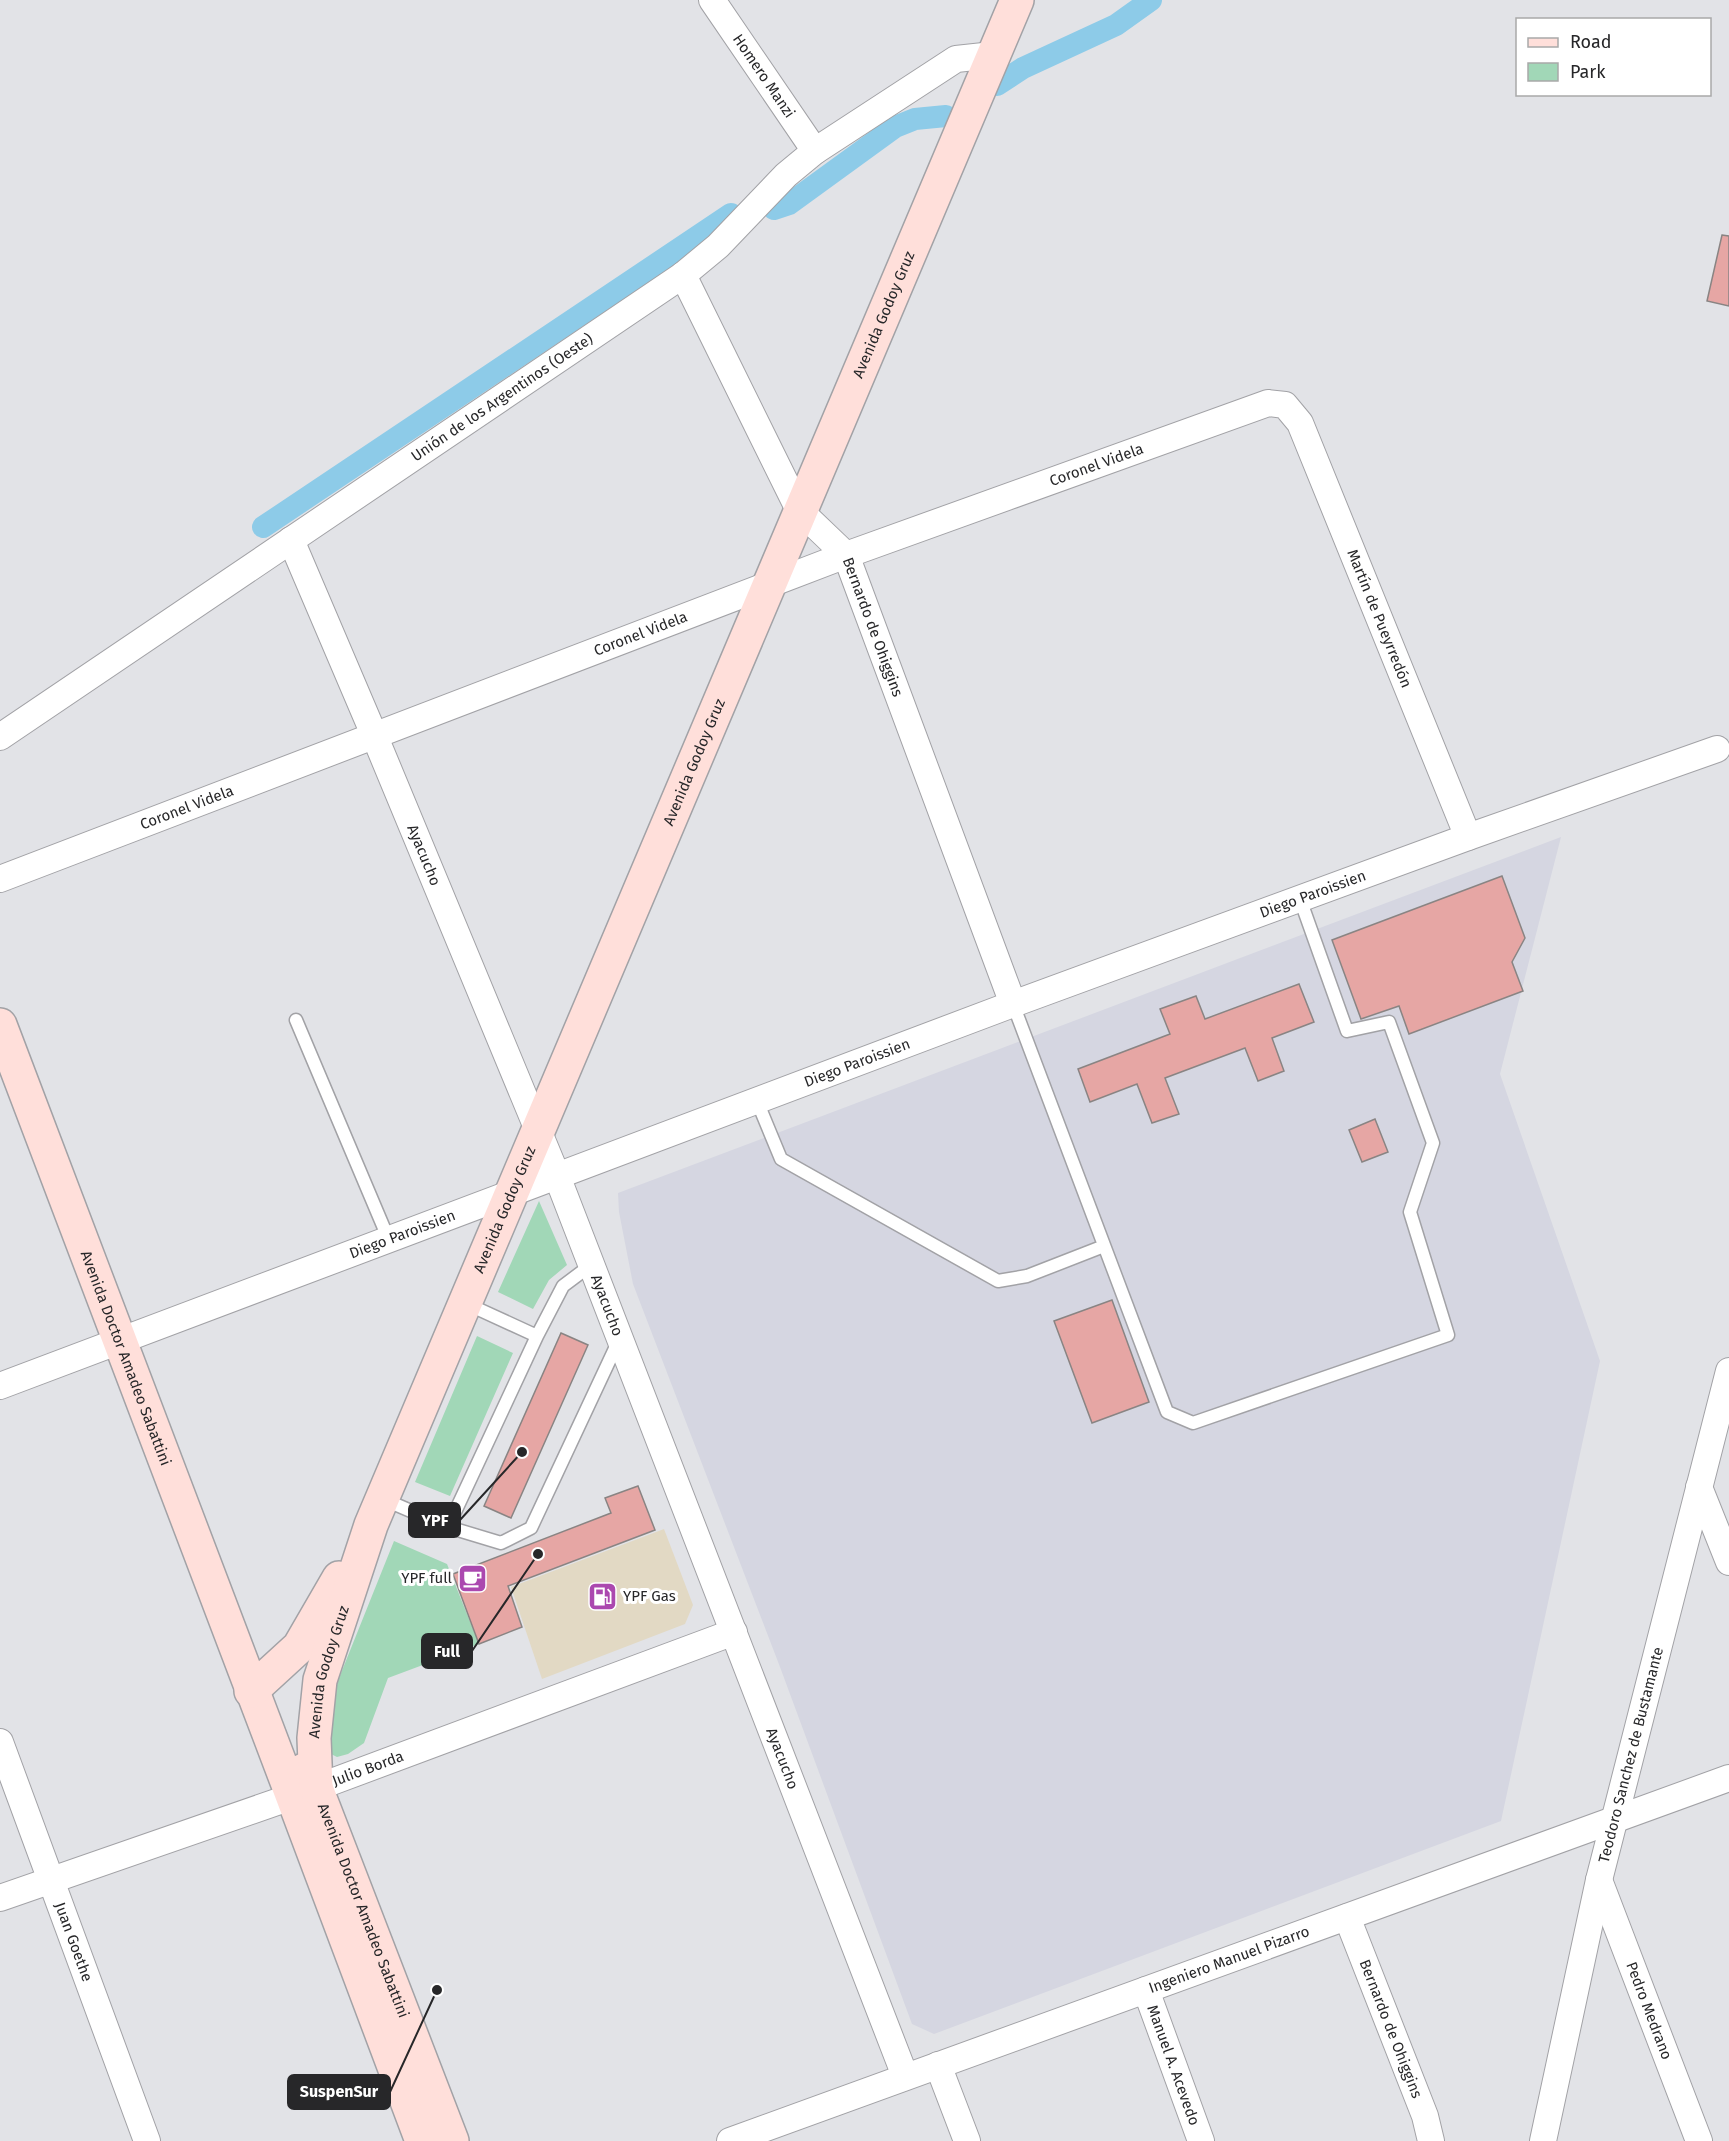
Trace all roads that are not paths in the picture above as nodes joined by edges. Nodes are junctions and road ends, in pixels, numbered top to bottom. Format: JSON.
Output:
{"nodes":[{"id":1,"x":712,"y":0,"type":"edge"},
{"id":2,"x":1017,"y":0,"type":"edge"},
{"id":3,"x":993,"y":55,"type":"junction"},
{"id":4,"x":815,"y":151,"type":"junction"},
{"id":5,"x":683,"y":274,"type":"junction"},
{"id":6,"x":1285,"y":405,"type":"joint"},
{"id":7,"x":799,"y":510,"type":"junction"},
{"id":8,"x":291,"y":540,"type":"junction"},
{"id":9,"x":846,"y":555,"type":"junction"},
{"id":10,"x":766,"y":587,"type":"junction"},
{"id":11,"x":375,"y":737,"type":"junction"},
{"id":12,"x":0,"y":738,"type":"edge"},
{"id":13,"x":1717,"y":749,"type":"dead end"},
{"id":14,"x":1468,"y":837,"type":"junction"},
{"id":15,"x":0,"y":879,"type":"edge"},
{"id":16,"x":1300,"y":899,"type":"junction"},
{"id":17,"x":1013,"y":1004,"type":"junction"},
{"id":18,"x":296,"y":1020,"type":"dead end"},
{"id":19,"x":0,"y":1025,"type":"edge"},
{"id":20,"x":757,"y":1101,"type":"junction"},
{"id":21,"x":537,"y":1128,"type":"junction"},
{"id":22,"x":557,"y":1176,"type":"junction"},
{"id":23,"x":511,"y":1195,"type":"junction"},
{"id":24,"x":389,"y":1240,"type":"junction"},
{"id":25,"x":1104,"y":1246,"type":"junction"},
{"id":26,"x":591,"y":1265,"type":"junction"},
{"id":27,"x":465,"y":1303,"type":"junction"},
{"id":28,"x":537,"y":1336,"type":"junction"},
{"id":29,"x":620,"y":1339,"type":"junction"},
{"id":30,"x":118,"y":1341,"type":"junction"},
{"id":31,"x":1729,"y":1371,"type":"edge"},
{"id":32,"x":0,"y":1386,"type":"edge"},
{"id":33,"x":1700,"y":1487,"type":"junction"},
{"id":34,"x":376,"y":1512,"type":"junction"},
{"id":35,"x":448,"y":1527,"type":"junction"},
{"id":36,"x":1729,"y":1562,"type":"edge"},
{"id":37,"x":734,"y":1632,"type":"junction"},
{"id":38,"x":251,"y":1691,"type":"junction"},
{"id":39,"x":0,"y":1742,"type":"edge"},
{"id":40,"x":1729,"y":1778,"type":"edge"},
{"id":41,"x":305,"y":1792,"type":"junction"},
{"id":42,"x":1616,"y":1820,"type":"junction"},
{"id":43,"x":50,"y":1880,"type":"junction"},
{"id":44,"x":1599,"y":1880,"type":"junction"},
{"id":45,"x":0,"y":1898,"type":"edge"},
{"id":46,"x":1347,"y":1917,"type":"junction"},
{"id":47,"x":1146,"y":1990,"type":"junction"},
{"id":48,"x":939,"y":2065,"type":"junction"},
{"id":49,"x":905,"y":2076,"type":"junction"},
{"id":50,"x":147,"y":2141,"type":"edge"},
{"id":51,"x":422,"y":2141,"type":"edge"},
{"id":52,"x":452,"y":2141,"type":"edge"},
{"id":53,"x":730,"y":2141,"type":"edge"},
{"id":54,"x":967,"y":2141,"type":"edge"},
{"id":55,"x":1201,"y":2141,"type":"edge"},
{"id":56,"x":1431,"y":2141,"type":"edge"},
{"id":57,"x":1543,"y":2141,"type":"edge"},
{"id":58,"x":1699,"y":2141,"type":"edge"}],
"edges":[{"from":1,"to":4,"type":"street","name":"Homero Manzi"},
{"from":2,"to":3,"type":"main road","name":"Avenida Godoy Gruz"},
{"from":3,"to":4,"type":"street","name":"Unión de los Argentinos (Oeste)"},
{"from":3,"to":7,"type":"main road","name":"Avenida Godoy Gruz"},
{"from":4,"to":5,"type":"street","name":"Unión de los Argentinos (Oeste)"},
{"from":5,"to":7,"type":"street","name":"Bernardo de Ohiggins"},
{"from":5,"to":8,"type":"street","name":"Unión de los Argentinos (Oeste)"},
{"from":6,"to":9,"type":"street","name":"Coronel Videla"},
{"from":6,"to":14,"type":"street","name":"Martín de Pueyrredón"},
{"from":7,"to":9,"type":"street","name":"Bernardo de Ohiggins"},
{"from":7,"to":10,"type":"main road","name":"Avenida Godoy Gruz"},
{"from":8,"to":11,"type":"street","name":"Ayacucho"},
{"from":8,"to":12,"type":"street","name":"Unión de los Argentinos (Oeste)"},
{"from":9,"to":10,"type":"street","name":"Coronel Videla"},
{"from":9,"to":17,"type":"street","name":"Bernardo de Ohiggins"},
{"from":10,"to":11,"type":"street","name":"Coronel Videla"},
{"from":10,"to":21,"type":"main road","name":"Avenida Godoy Gruz"},
{"from":11,"to":15,"type":"street","name":"Coronel Videla"},
{"from":11,"to":21,"type":"street","name":"Ayacucho"},
{"from":13,"to":14,"type":"street","name":"Diego Paroissien"},
{"from":14,"to":16,"type":"street","name":"Diego Paroissien"},
{"from":16,"to":17,"type":"street","name":"Diego Paroissien"},
{"from":16,"to":25,"type":"lane"},
{"from":17,"to":20,"type":"street","name":"Diego Paroissien"},
{"from":17,"to":25,"type":"lane"},
{"from":18,"to":24,"type":"lane"},
{"from":19,"to":30,"type":"main road","name":"Avenida Doctor Amadeo Sabattini"},
{"from":20,"to":22,"type":"street","name":"Diego Paroissien"},
{"from":20,"to":25,"type":"lane"},
{"from":21,"to":22,"type":"street","name":"Ayacucho"},
{"from":21,"to":23,"type":"main road","name":"Avenida Godoy Gruz"},
{"from":22,"to":23,"type":"street","name":"Diego Paroissien"},
{"from":22,"to":26,"type":"street","name":"Ayacucho"},
{"from":23,"to":24,"type":"street","name":"Diego Paroissien"},
{"from":23,"to":27,"type":"main road","name":"Avenida Godoy Gruz"},
{"from":24,"to":30,"type":"street","name":"Diego Paroissien"},
{"from":26,"to":28,"type":"lane"},
{"from":26,"to":29,"type":"street","name":"Ayacucho"},
{"from":27,"to":28,"type":"lane"},
{"from":27,"to":34,"type":"main road","name":"Avenida Godoy Gruz"},
{"from":28,"to":35,"type":"lane"},
{"from":29,"to":35,"type":"lane"},
{"from":29,"to":37,"type":"street","name":"Ayacucho"},
{"from":30,"to":32,"type":"street","name":"Diego Paroissien"},
{"from":30,"to":38,"type":"main road","name":"Avenida Doctor Amadeo Sabattini"},
{"from":31,"to":33,"type":"street","name":"Teodoro Sanchez de Bustamante"},
{"from":33,"to":36,"type":"street"},
{"from":33,"to":42,"type":"street","name":"Teodoro Sanchez de Bustamante"},
{"from":34,"to":35,"type":"lane"},
{"from":34,"to":38,"type":"main road","name":"Avenida Godoy Gruz"},
{"from":34,"to":41,"type":"main road","name":"Avenida Godoy Gruz"},
{"from":37,"to":41,"type":"street","name":"Julio Borda"},
{"from":37,"to":49,"type":"street","name":"Ayacucho"},
{"from":38,"to":41,"type":"main road","name":"Avenida Doctor Amadeo Sabattini"},
{"from":39,"to":43,"type":"street","name":"Juan Goethe"},
{"from":40,"to":42,"type":"street","name":"Ingeniero Manuel Pizarro"},
{"from":41,"to":43,"type":"street","name":"Julio Borda"},
{"from":41,"to":51,"type":"main road","name":"Avenida Doctor Amadeo Sabattini"},
{"from":41,"to":52,"type":"main road","name":"Avenida Doctor Amadeo Sabattini"},
{"from":42,"to":44,"type":"street","name":"Teodoro Sanchez de Bustamante"},
{"from":42,"to":46,"type":"street","name":"Ingeniero Manuel Pizarro"},
{"from":43,"to":45,"type":"street","name":"Julio Borda"},
{"from":43,"to":50,"type":"street","name":"Juan Goethe"},
{"from":44,"to":57,"type":"street","name":"Teodoro Sanchez de Bustamante"},
{"from":44,"to":58,"type":"street","name":"Pedro Medrano"},
{"from":46,"to":47,"type":"street","name":"Ingeniero Manuel Pizarro"},
{"from":46,"to":56,"type":"street","name":"Bernardo de Ohiggins"},
{"from":47,"to":48,"type":"street","name":"Ingeniero Manuel Pizarro"},
{"from":47,"to":55,"type":"street","name":"Manuel A. Acevedo"},
{"from":48,"to":49,"type":"street","name":"Ingeniero Manuel Pizarro"},
{"from":48,"to":54,"type":"street"},
{"from":49,"to":53,"type":"street","name":"Ingeniero Manuel Pizarro"}]}
